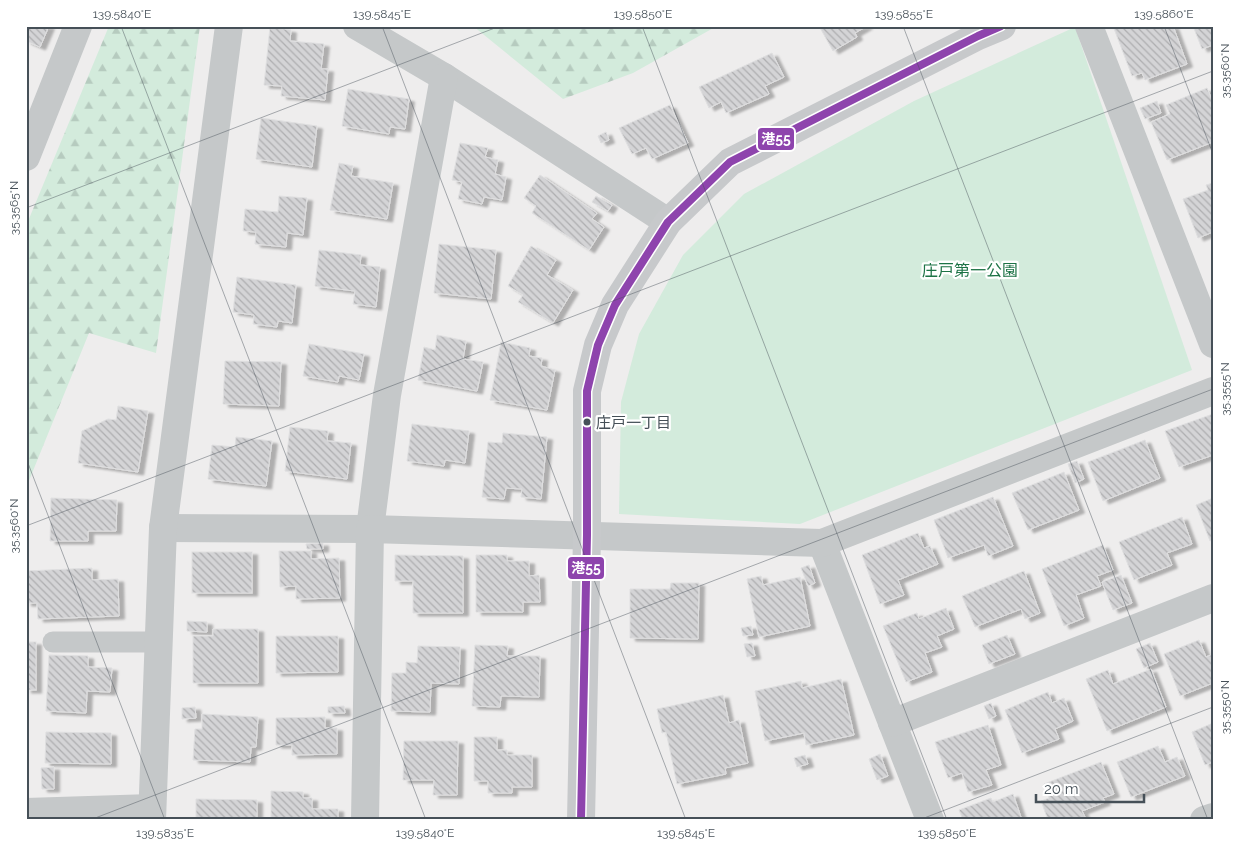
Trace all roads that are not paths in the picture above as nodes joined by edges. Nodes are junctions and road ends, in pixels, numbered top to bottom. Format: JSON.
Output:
{"nodes":[{"id":1,"x":78,"y":26,"type":"edge"},
{"id":2,"x":229,"y":26,"type":"edge"},
{"id":3,"x":357,"y":26,"type":"edge"},
{"id":4,"x":1089,"y":26,"type":"edge"},
{"id":5,"x":984,"y":30,"type":"edge"},
{"id":6,"x":444,"y":77,"type":"junction"},
{"id":7,"x":26,"y":157,"type":"edge"},
{"id":8,"x":668,"y":222,"type":"junction"},
{"id":9,"x":1213,"y":344,"type":"edge"},
{"id":10,"x":1213,"y":391,"type":"edge"},
{"id":11,"x":163,"y":528,"type":"junction"},
{"id":12,"x":370,"y":529,"type":"junction"},
{"id":13,"x":587,"y":535,"type":"junction"},
{"id":14,"x":822,"y":542,"type":"junction"},
{"id":15,"x":1213,"y":598,"type":"edge"},
{"id":16,"x":53,"y":642,"type":"dead end"},
{"id":17,"x":158,"y":642,"type":"junction"},
{"id":18,"x":892,"y":723,"type":"junction"},
{"id":19,"x":26,"y":812,"type":"edge"},
{"id":20,"x":152,"y":814,"type":"edge"},
{"id":21,"x":1213,"y":816,"type":"edge"},
{"id":22,"x":365,"y":820,"type":"edge"},
{"id":23,"x":581,"y":820,"type":"edge"},
{"id":24,"x":930,"y":820,"type":"edge"},
{"id":25,"x":1204,"y":820,"type":"edge"}],
"edges":[{"from":1,"to":7,"type":"street"},
{"from":2,"to":11,"type":"street"},
{"from":3,"to":6,"type":"street"},
{"from":4,"to":9,"type":"street"},
{"from":5,"to":8,"type":"street"},
{"from":6,"to":8,"type":"street"},
{"from":6,"to":12,"type":"street"},
{"from":8,"to":13,"type":"street"},
{"from":10,"to":14,"type":"street"},
{"from":11,"to":12,"type":"street"},
{"from":11,"to":17,"type":"street"},
{"from":12,"to":13,"type":"street"},
{"from":12,"to":22,"type":"street"},
{"from":13,"to":14,"type":"street"},
{"from":13,"to":23,"type":"street"},
{"from":14,"to":18,"type":"street"},
{"from":15,"to":18,"type":"street"},
{"from":16,"to":17,"type":"lane"},
{"from":17,"to":20,"type":"street"},
{"from":18,"to":24,"type":"street"},
{"from":19,"to":20,"type":"street"},
{"from":21,"to":25,"type":"street"}]}
